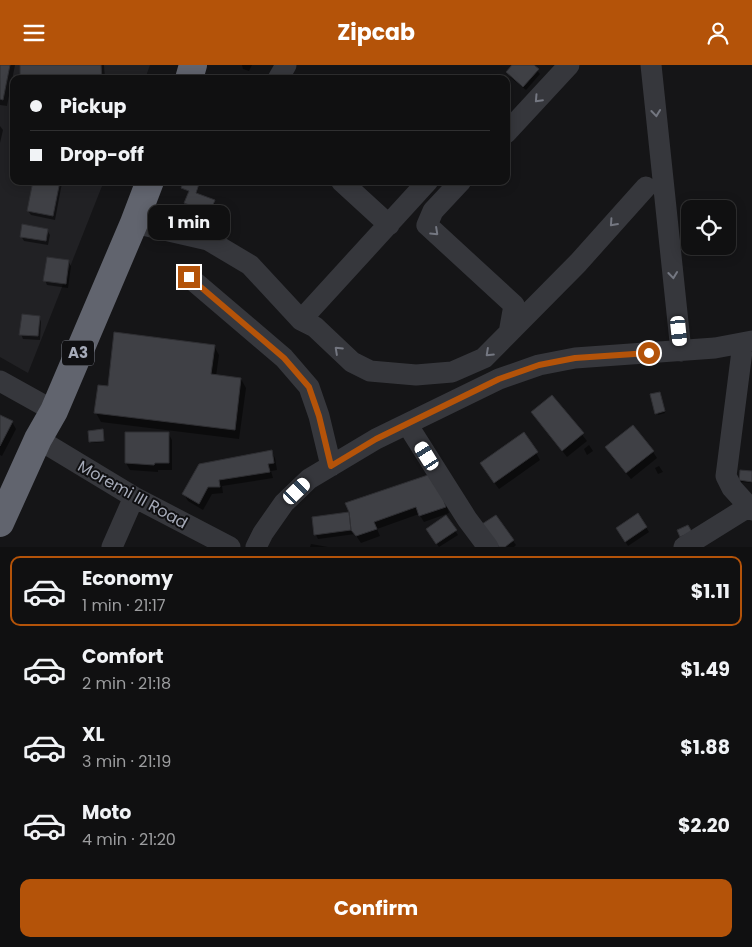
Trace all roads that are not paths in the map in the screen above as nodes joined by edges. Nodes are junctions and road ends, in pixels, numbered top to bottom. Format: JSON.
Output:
{"nodes":[{"id":1,"x":569,"y":65,"type":"edge"},
{"id":2,"x":650,"y":65,"type":"edge"},
{"id":3,"x":510,"y":129,"type":"edge"},
{"id":4,"x":148,"y":185,"type":"edge"},
{"id":5,"x":345,"y":185,"type":"edge"},
{"id":6,"x":424,"y":185,"type":"edge"},
{"id":7,"x":457,"y":185,"type":"edge"},
{"id":8,"x":646,"y":187,"type":"dead end"},
{"id":9,"x":134,"y":223,"type":"junction"},
{"id":10,"x":389,"y":225,"type":"junction"},
{"id":11,"x":189,"y":277,"type":"dead end"},
{"id":12,"x":301,"y":320,"type":"junction"},
{"id":13,"x":509,"y":333,"type":"junction"},
{"id":14,"x":748,"y":342,"type":"edge"},
{"id":15,"x":681,"y":351,"type":"junction"},
{"id":16,"x":0,"y":381,"type":"edge"},
{"id":17,"x":54,"y":411,"type":"junction"},
{"id":18,"x":407,"y":424,"type":"junction"},
{"id":19,"x":38,"y":439,"type":"junction"},
{"id":20,"x":331,"y":466,"type":"junction"},
{"id":21,"x":134,"y":497,"type":"junction"},
{"id":22,"x":750,"y":508,"type":"edge"},
{"id":23,"x":0,"y":523,"type":"edge"},
{"id":24,"x":112,"y":547,"type":"edge"},
{"id":25,"x":230,"y":547,"type":"edge"},
{"id":26,"x":256,"y":547,"type":"edge"},
{"id":27,"x":488,"y":547,"type":"edge"},
{"id":28,"x":684,"y":547,"type":"edge"}],
"edges":[{"from":1,"to":3,"type":"street","one_way":true},
{"from":2,"to":15,"type":"street","one_way":true},
{"from":4,"to":9,"type":"highway","number":"A3"},
{"from":5,"to":10,"type":"street"},
{"from":6,"to":10,"type":"street"},
{"from":7,"to":13,"type":"street","one_way":true},
{"from":8,"to":13,"type":"street","one_way":true},
{"from":9,"to":12,"type":"street"},
{"from":9,"to":17,"type":"highway","number":"A3"},
{"from":10,"to":12,"type":"street"},
{"from":11,"to":20,"type":"street"},
{"from":13,"to":12,"type":"street","one_way":true},
{"from":14,"to":15,"type":"street"},
{"from":14,"to":22,"type":"street"},
{"from":15,"to":18,"type":"street"},
{"from":16,"to":17,"type":"street"},
{"from":17,"to":19,"type":"highway","number":"A3"},
{"from":18,"to":20,"type":"street"},
{"from":18,"to":27,"type":"street"},
{"from":19,"to":21,"type":"street","name":"Moremi III Road"},
{"from":19,"to":23,"type":"highway","number":"A3"},
{"from":20,"to":26,"type":"street"},
{"from":21,"to":24,"type":"street"},
{"from":21,"to":25,"type":"street","name":"Moremi III Road"},
{"from":22,"to":28,"type":"street"}]}
